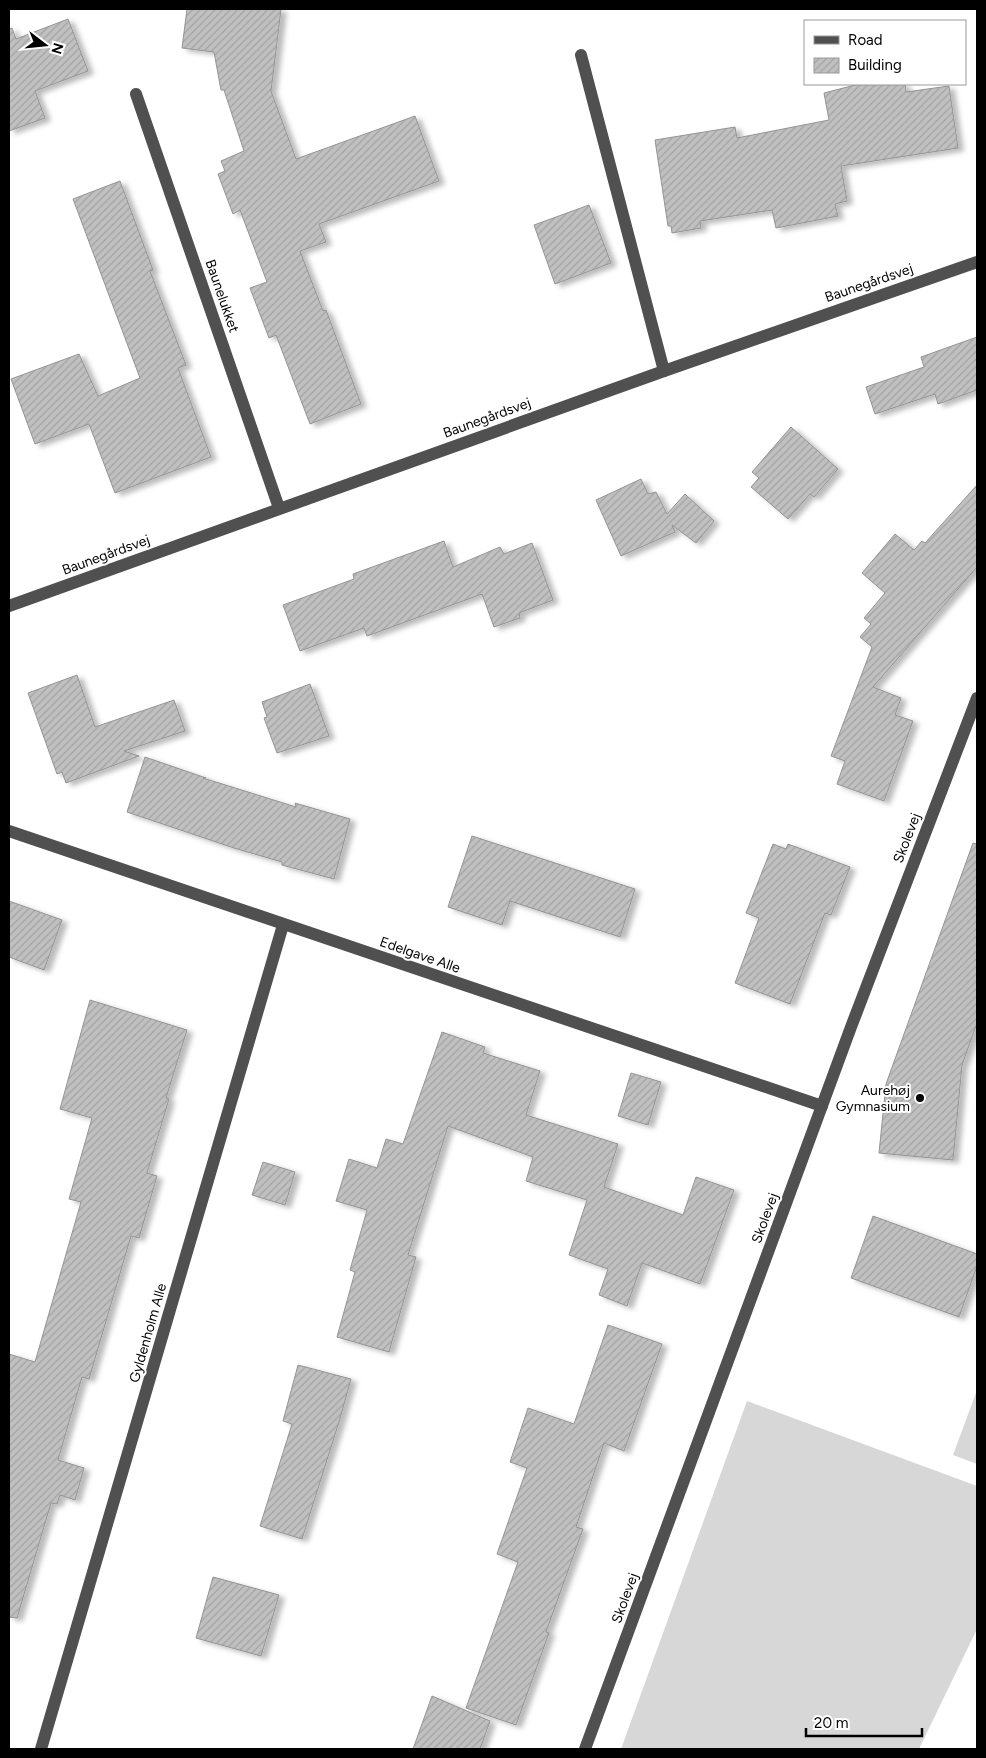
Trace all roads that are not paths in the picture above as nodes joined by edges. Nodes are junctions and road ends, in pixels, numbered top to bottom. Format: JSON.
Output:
{"nodes":[{"id":1,"x":581,"y":55,"type":"dead end"},
{"id":2,"x":136,"y":94,"type":"dead end"},
{"id":3,"x":977,"y":262,"type":"edge"},
{"id":4,"x":664,"y":371,"type":"junction"},
{"id":5,"x":279,"y":508,"type":"junction"},
{"id":6,"x":9,"y":606,"type":"edge"},
{"id":7,"x":977,"y":698,"type":"edge"},
{"id":8,"x":9,"y":831,"type":"edge"},
{"id":9,"x":283,"y":925,"type":"junction"},
{"id":10,"x":822,"y":1106,"type":"junction"},
{"id":11,"x":41,"y":1749,"type":"edge"},
{"id":12,"x":585,"y":1749,"type":"edge"}],
"edges":[{"from":1,"to":4,"type":"street"},
{"from":2,"to":5,"type":"street","name":"Baunelukket"},
{"from":3,"to":4,"type":"street","name":"Baunegårdsvej"},
{"from":4,"to":5,"type":"street","name":"Baunegårdsvej"},
{"from":5,"to":6,"type":"street","name":"Baunegårdsvej"},
{"from":7,"to":10,"type":"street","name":"Skolevej"},
{"from":8,"to":9,"type":"street","name":"Edelgave Alle"},
{"from":9,"to":10,"type":"street","name":"Edelgave Alle"},
{"from":9,"to":11,"type":"street","name":"Gyldenholm Alle"},
{"from":10,"to":12,"type":"street","name":"Skolevej"}]}
